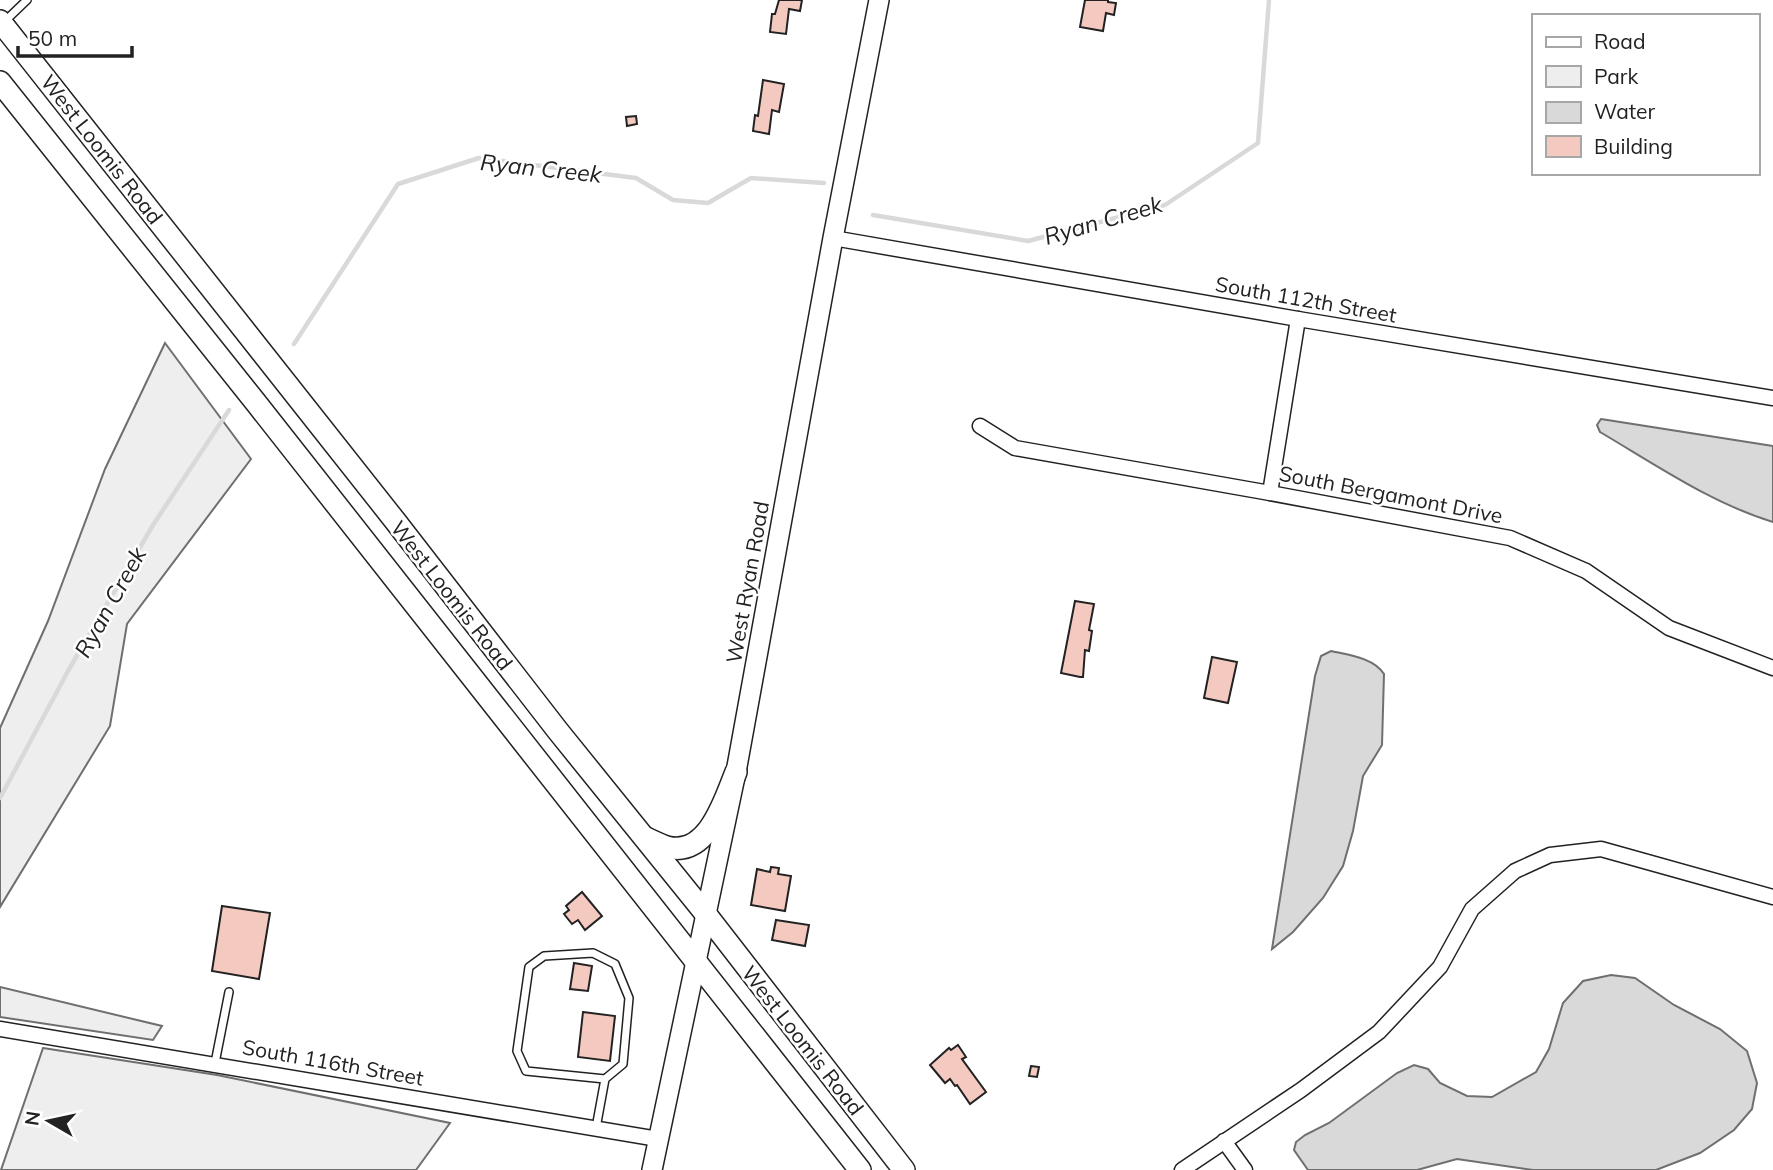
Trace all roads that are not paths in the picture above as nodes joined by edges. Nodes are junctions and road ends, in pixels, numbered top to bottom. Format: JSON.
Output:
{"nodes":[{"id":1,"x":27,"y":0,"type":"edge"},
{"id":2,"x":879,"y":0,"type":"edge"},
{"id":3,"x":1,"y":23,"type":"edge"},
{"id":4,"x":0,"y":82,"type":"edge"},
{"id":5,"x":833,"y":238,"type":"junction"},
{"id":6,"x":1298,"y":319,"type":"junction"},
{"id":7,"x":1773,"y":398,"type":"edge"},
{"id":8,"x":980,"y":426,"type":"dead end"},
{"id":9,"x":1270,"y":493,"type":"junction"},
{"id":10,"x":396,"y":522,"type":"junction"},
{"id":11,"x":368,"y":545,"type":"junction"},
{"id":12,"x":1773,"y":668,"type":"edge"},
{"id":13,"x":736,"y":772,"type":"junction"},
{"id":14,"x":644,"y":837,"type":"junction"},
{"id":15,"x":1773,"y":897,"type":"edge"},
{"id":16,"x":705,"y":913,"type":"junction"},
{"id":17,"x":696,"y":961,"type":"junction"},
{"id":18,"x":229,"y":992,"type":"dead end"},
{"id":19,"x":0,"y":1028,"type":"edge"},
{"id":20,"x":215,"y":1063,"type":"junction"},
{"id":21,"x":605,"y":1079,"type":"junction"},
{"id":22,"x":596,"y":1128,"type":"junction"},
{"id":23,"x":658,"y":1139,"type":"junction"},
{"id":24,"x":1224,"y":1141,"type":"junction"},
{"id":25,"x":652,"y":1170,"type":"edge"},
{"id":26,"x":860,"y":1170,"type":"edge"},
{"id":27,"x":904,"y":1170,"type":"edge"},
{"id":28,"x":1182,"y":1170,"type":"edge"},
{"id":29,"x":1245,"y":1170,"type":"edge"}],
"edges":[{"from":1,"to":3,"type":"lane"},
{"from":2,"to":5,"type":"street","name":"West Ryan Road"},
{"from":3,"to":10,"type":"main road","name":"West Loomis Road"},
{"from":4,"to":11,"type":"main road","name":"West Loomis Road"},
{"from":5,"to":6,"type":"street","name":"South 112th Street"},
{"from":5,"to":13,"type":"street","name":"West Ryan Road"},
{"from":6,"to":7,"type":"street","name":"South 112th Street"},
{"from":6,"to":9,"type":"street"},
{"from":8,"to":9,"type":"street","name":"South Bergamont Drive"},
{"from":9,"to":12,"type":"street","name":"South Bergamont Drive"},
{"from":10,"to":11,"type":"main road"},
{"from":10,"to":14,"type":"main road","name":"West Loomis Road"},
{"from":11,"to":17,"type":"main road","name":"West Loomis Road"},
{"from":13,"to":14,"type":"main road"},
{"from":13,"to":16,"type":"street","name":"West Ryan Road"},
{"from":14,"to":16,"type":"main road","name":"West Loomis Road"},
{"from":15,"to":24,"type":"street"},
{"from":16,"to":17,"type":"street","name":"West Ryan Road"},
{"from":16,"to":27,"type":"main road","name":"West Loomis Road"},
{"from":17,"to":23,"type":"street","name":"West Ryan Road"},
{"from":17,"to":26,"type":"main road","name":"West Loomis Road"},
{"from":18,"to":20,"type":"lane"},
{"from":19,"to":20,"type":"street","name":"South 116th Street"},
{"from":20,"to":22,"type":"street","name":"South 116th Street"},
{"from":21,"to":21,"type":"lane"},
{"from":21,"to":22,"type":"lane"},
{"from":22,"to":23,"type":"street","name":"South 116th Street"},
{"from":23,"to":25,"type":"street","name":"West Ryan Road"},
{"from":24,"to":28,"type":"street"},
{"from":24,"to":29,"type":"street"}]}
